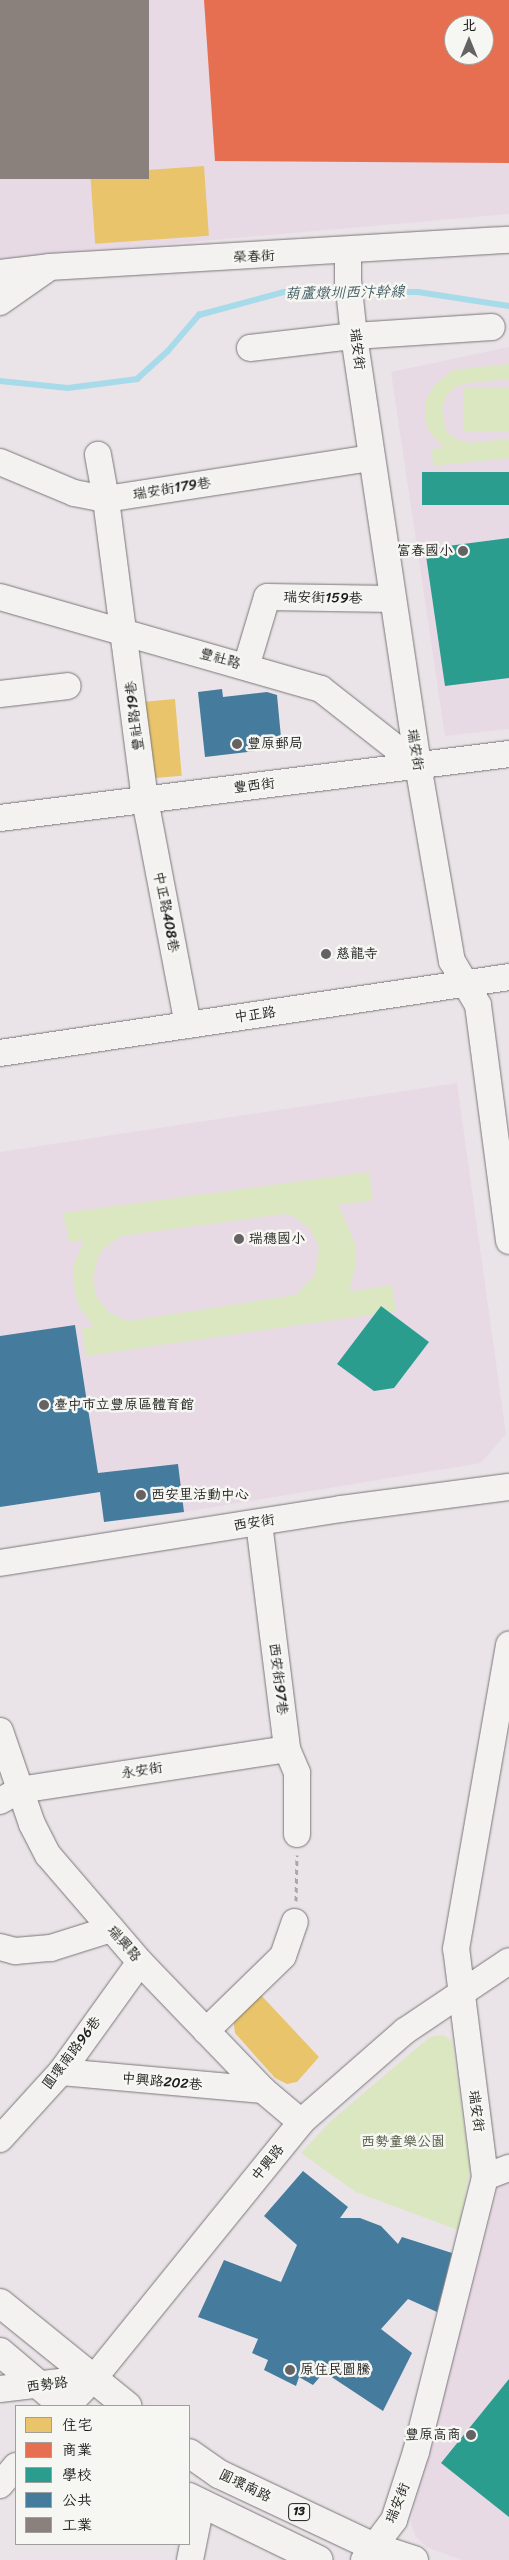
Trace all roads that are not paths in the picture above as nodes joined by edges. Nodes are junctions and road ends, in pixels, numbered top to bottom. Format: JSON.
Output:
{"nodes":[{"id":1,"x":509,"y":240,"type":"edge"},
{"id":2,"x":348,"y":252,"type":"junction"},
{"id":3,"x":49,"y":267,"type":"junction"},
{"id":4,"x":0,"y":274,"type":"edge"},
{"id":5,"x":0,"y":302,"type":"edge"},
{"id":6,"x":492,"y":327,"type":"dead end"},
{"id":7,"x":354,"y":336,"type":"junction"},
{"id":8,"x":250,"y":348,"type":"dead end"},
{"id":9,"x":98,"y":455,"type":"dead end"},
{"id":10,"x":371,"y":458,"type":"junction"},
{"id":11,"x":0,"y":462,"type":"edge"},
{"id":12,"x":106,"y":500,"type":"junction"},
{"id":13,"x":0,"y":598,"type":"edge"},
{"id":14,"x":392,"y":599,"type":"junction"},
{"id":15,"x":125,"y":632,"type":"junction"},
{"id":16,"x":246,"y":667,"type":"junction"},
{"id":17,"x":68,"y":686,"type":"dead end"},
{"id":18,"x":0,"y":694,"type":"edge"},
{"id":19,"x":509,"y":754,"type":"edge"},
{"id":20,"x":418,"y":765,"type":"junction"},
{"id":21,"x":145,"y":800,"type":"junction"},
{"id":22,"x":0,"y":818,"type":"edge"},
{"id":23,"x":509,"y":977,"type":"edge"},
{"id":24,"x":465,"y":983,"type":"junction"},
{"id":25,"x":188,"y":1025,"type":"junction"},
{"id":26,"x":0,"y":1053,"type":"edge"},
{"id":27,"x":503,"y":1142,"type":"edge"},
{"id":28,"x":509,"y":1241,"type":"edge"},
{"id":29,"x":509,"y":1487,"type":"edge"},
{"id":30,"x":259,"y":1523,"type":"junction"},
{"id":31,"x":0,"y":1563,"type":"edge"},
{"id":32,"x":509,"y":1645,"type":"edge"},
{"id":33,"x":506,"y":1683,"type":"edge"},
{"id":34,"x":0,"y":1731,"type":"edge"},
{"id":35,"x":287,"y":1749,"type":"junction"},
{"id":36,"x":10,"y":1796,"type":"edge"},
{"id":37,"x":298,"y":1834,"type":"road end"},
{"id":38,"x":295,"y":1922,"type":"road end"},
{"id":39,"x":111,"y":1929,"type":"junction"},
{"id":40,"x":2,"y":1951,"type":"edge"},
{"id":41,"x":509,"y":1961,"type":"edge"},
{"id":42,"x":140,"y":1962,"type":"junction"},
{"id":43,"x":462,"y":1991,"type":"junction"},
{"id":44,"x":206,"y":2030,"type":"junction"},
{"id":45,"x":61,"y":2072,"type":"junction"},
{"id":46,"x":263,"y":2090,"type":"junction"},
{"id":47,"x":301,"y":2122,"type":"junction"},
{"id":48,"x":0,"y":2139,"type":"edge"},
{"id":49,"x":497,"y":2173,"type":"edge"},
{"id":50,"x":0,"y":2303,"type":"edge"},
{"id":51,"x":0,"y":2352,"type":"edge"},
{"id":52,"x":94,"y":2378,"type":"junction"},
{"id":53,"x":40,"y":2386,"type":"junction"},
{"id":54,"x":0,"y":2389,"type":"edge"},
{"id":55,"x":65,"y":2405,"type":"edge"},
{"id":56,"x":67,"y":2405,"type":"edge"},
{"id":57,"x":126,"y":2405,"type":"edge"},
{"id":58,"x":190,"y":2454,"type":"edge"},
{"id":59,"x":15,"y":2467,"type":"edge"},
{"id":60,"x":0,"y":2485,"type":"edge"},
{"id":61,"x":195,"y":2501,"type":"edge"},
{"id":62,"x":369,"y":2554,"type":"edge"},
{"id":63,"x":190,"y":2560,"type":"edge"},
{"id":64,"x":318,"y":2560,"type":"edge"},
{"id":65,"x":414,"y":2560,"type":"edge"}],
"edges":[{"from":1,"to":2,"type":"street","name":"榮春街"},
{"from":2,"to":3,"type":"street","name":"榮春街"},
{"from":2,"to":7,"type":"street","name":"瑞安街"},
{"from":3,"to":4,"type":"street","name":"榮春街"},
{"from":3,"to":5,"type":"street"},
{"from":6,"to":7,"type":"street"},
{"from":7,"to":8,"type":"street"},
{"from":7,"to":10,"type":"street","name":"瑞安街"},
{"from":9,"to":12,"type":"street"},
{"from":10,"to":12,"type":"street","name":"瑞安街179巷"},
{"from":10,"to":14,"type":"street","name":"瑞安街"},
{"from":11,"to":12,"type":"street"},
{"from":12,"to":15,"type":"street"},
{"from":13,"to":15,"type":"street","name":"豐社路"},
{"from":14,"to":16,"type":"street","name":"瑞安街159巷"},
{"from":14,"to":20,"type":"street","name":"瑞安街"},
{"from":15,"to":16,"type":"street","name":"豐社路"},
{"from":15,"to":21,"type":"street","name":"豐社路19巷"},
{"from":16,"to":20,"type":"street","name":"豐社路"},
{"from":17,"to":18,"type":"street"},
{"from":19,"to":20,"type":"street","name":"豐西街"},
{"from":20,"to":21,"type":"street","name":"豐西街"},
{"from":20,"to":24,"type":"street","name":"瑞安街"},
{"from":21,"to":22,"type":"street","name":"豐西街"},
{"from":21,"to":25,"type":"street","name":"中正路408巷"},
{"from":23,"to":24,"type":"street","name":"中正路"},
{"from":24,"to":25,"type":"street","name":"中正路"},
{"from":24,"to":27,"type":"street","name":"瑞安街"},
{"from":25,"to":26,"type":"street","name":"中正路"},
{"from":27,"to":28,"type":"street","name":"瑞安街"},
{"from":29,"to":30,"type":"street","name":"西安街"},
{"from":30,"to":31,"type":"street","name":"西安街"},
{"from":30,"to":35,"type":"street","name":"西安街97巷"},
{"from":32,"to":33,"type":"street","name":"瑞安街"},
{"from":33,"to":43,"type":"street","name":"瑞安街"},
{"from":34,"to":36,"type":"street","name":"瑞興路"},
{"from":35,"to":36,"type":"street","name":"永安街"},
{"from":35,"to":37,"type":"street","name":"西安街97巷"},
{"from":36,"to":39,"type":"street","name":"瑞興路"},
{"from":38,"to":44,"type":"street"},
{"from":39,"to":40,"type":"street"},
{"from":39,"to":42,"type":"street","name":"瑞興路"},
{"from":41,"to":43,"type":"street","name":"中興路"},
{"from":42,"to":44,"type":"street","name":"瑞興路"},
{"from":42,"to":45,"type":"street","name":"圓環南路96巷"},
{"from":43,"to":47,"type":"street","name":"中興路"},
{"from":43,"to":49,"type":"street","name":"瑞安街"},
{"from":44,"to":46,"type":"street","name":"瑞興路"},
{"from":45,"to":46,"type":"street","name":"中興路202巷"},
{"from":45,"to":48,"type":"street","name":"圓環南路96巷"},
{"from":46,"to":47,"type":"street","name":"瑞興路"},
{"from":47,"to":52,"type":"street","name":"中興路"},
{"from":49,"to":62,"type":"street","name":"瑞安街"},
{"from":50,"to":52,"type":"main road"},
{"from":51,"to":53,"type":"main road"},
{"from":52,"to":53,"type":"street","name":"西勢路"},
{"from":52,"to":56,"type":"street","name":"中興路"},
{"from":52,"to":57,"type":"main road"},
{"from":53,"to":54,"type":"street","name":"西勢路"},
{"from":53,"to":55,"type":"main road"},
{"from":58,"to":62,"type":"main road","name":"圓環南路","number":"13"},
{"from":59,"to":60,"type":"street"},
{"from":61,"to":63,"type":"street"},
{"from":61,"to":64,"type":"main road"},
{"from":62,"to":65,"type":"main road","name":"圓環南路","number":"13"}]}
